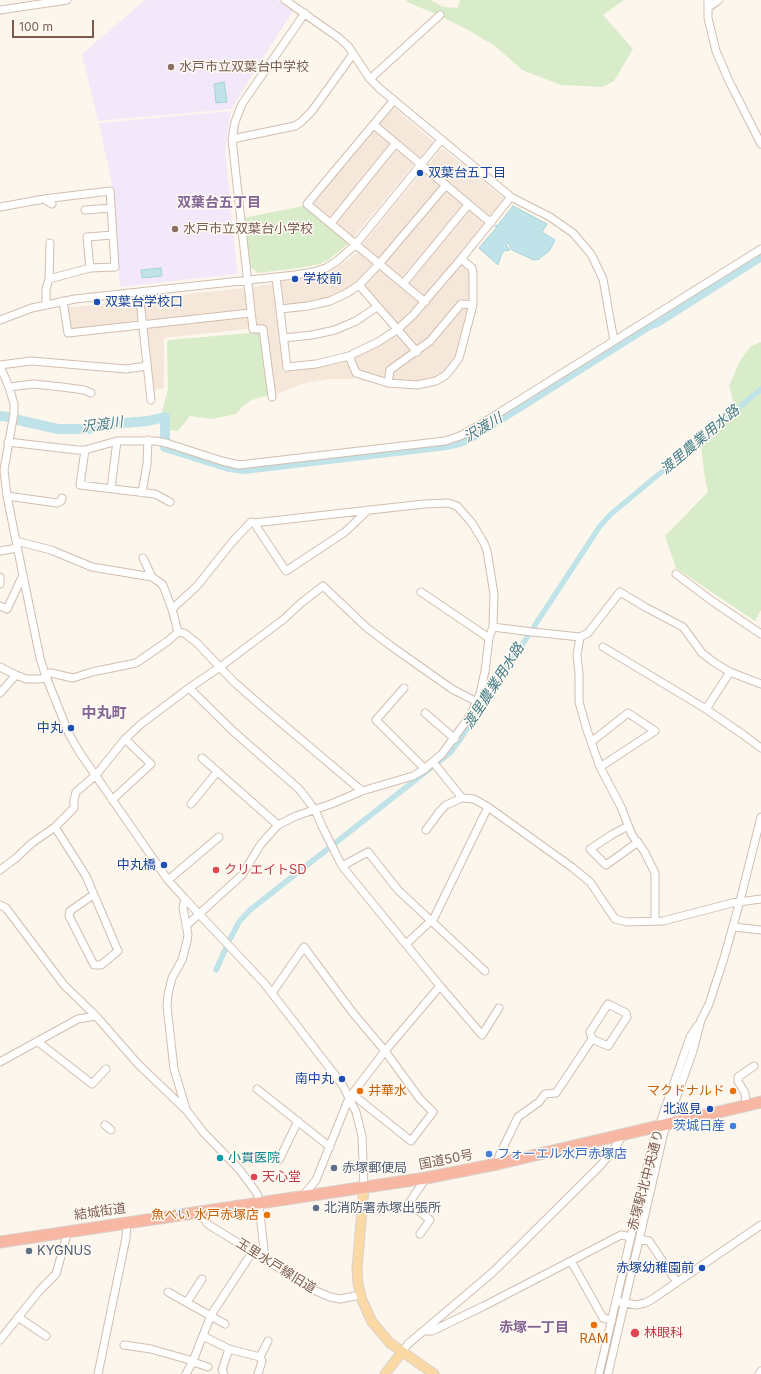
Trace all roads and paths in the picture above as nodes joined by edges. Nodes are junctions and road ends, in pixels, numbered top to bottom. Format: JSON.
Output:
{"nodes":[{"id":1,"x":67,"y":0,"type":"edge"},
{"id":2,"x":285,"y":0,"type":"edge"},
{"id":3,"x":719,"y":0,"type":"edge"},
{"id":4,"x":708,"y":3,"type":"edge"},
{"id":5,"x":0,"y":10,"type":"edge"},
{"id":6,"x":305,"y":13,"type":"junction"},
{"id":7,"x":440,"y":15,"type":"dead end"},
{"id":8,"x":353,"y":54,"type":"junction"},
{"id":9,"x":370,"y":80,"type":"junction"},
{"id":10,"x":394,"y":100,"type":"junction"},
{"id":11,"x":374,"y":125,"type":"junction"},
{"id":12,"x":232,"y":139,"type":"junction"},
{"id":13,"x":441,"y":140,"type":"junction"},
{"id":14,"x":395,"y":144,"type":"junction"},
{"id":15,"x":761,"y":144,"type":"edge"},
{"id":16,"x":421,"y":164,"type":"junction"},
{"id":17,"x":446,"y":185,"type":"junction"},
{"id":18,"x":511,"y":197,"type":"junction"},
{"id":19,"x":44,"y":199,"type":"junction"},
{"id":20,"x":52,"y":204,"type":"dead end"},
{"id":21,"x":468,"y":204,"type":"junction"},
{"id":22,"x":0,"y":206,"type":"edge"},
{"id":23,"x":111,"y":208,"type":"junction"},
{"id":24,"x":85,"y":210,"type":"dead end"},
{"id":25,"x":330,"y":223,"type":"junction"},
{"id":26,"x":491,"y":223,"type":"junction"},
{"id":27,"x":113,"y":235,"type":"junction"},
{"id":28,"x":50,"y":243,"type":"dead end"},
{"id":29,"x":355,"y":245,"type":"junction"},
{"id":30,"x":761,"y":249,"type":"edge"},
{"id":31,"x":461,"y":259,"type":"junction"},
{"id":32,"x":379,"y":264,"type":"junction"},
{"id":33,"x":90,"y":268,"type":"junction"},
{"id":34,"x":276,"y":277,"type":"junction"},
{"id":35,"x":50,"y":279,"type":"junction"},
{"id":36,"x":247,"y":280,"type":"junction"},
{"id":37,"x":403,"y":284,"type":"junction"},
{"id":38,"x":359,"y":285,"type":"junction"},
{"id":39,"x":139,"y":292,"type":"junction"},
{"id":40,"x":62,"y":301,"type":"junction"},
{"id":41,"x":425,"y":302,"type":"junction"},
{"id":42,"x":46,"y":304,"type":"junction"},
{"id":43,"x":473,"y":305,"type":"junction"},
{"id":44,"x":377,"y":307,"type":"junction"},
{"id":45,"x":280,"y":310,"type":"junction"},
{"id":46,"x":250,"y":313,"type":"junction"},
{"id":47,"x":0,"y":320,"type":"edge"},
{"id":48,"x":143,"y":326,"type":"junction"},
{"id":49,"x":398,"y":330,"type":"junction"},
{"id":50,"x":283,"y":338,"type":"junction"},
{"id":51,"x":614,"y":341,"type":"junction"},
{"id":52,"x":417,"y":352,"type":"junction"},
{"id":53,"x":350,"y":356,"type":"junction"},
{"id":54,"x":0,"y":365,"type":"edge"},
{"id":55,"x":147,"y":366,"type":"junction"},
{"id":56,"x":388,"y":384,"type":"junction"},
{"id":57,"x":9,"y":387,"type":"junction"},
{"id":58,"x":91,"y":393,"type":"dead end"},
{"id":59,"x":272,"y":397,"type":"dead end"},
{"id":60,"x":151,"y":400,"type":"dead end"},
{"id":61,"x":148,"y":440,"type":"junction"},
{"id":62,"x":118,"y":441,"type":"junction"},
{"id":63,"x":8,"y":442,"type":"junction"},
{"id":64,"x":85,"y":450,"type":"junction"},
{"id":65,"x":111,"y":489,"type":"junction"},
{"id":66,"x":142,"y":493,"type":"junction"},
{"id":67,"x":7,"y":496,"type":"junction"},
{"id":68,"x":62,"y":498,"type":"dead end"},
{"id":69,"x":170,"y":502,"type":"dead end"},
{"id":70,"x":0,"y":504,"type":"edge"},
{"id":71,"x":9,"y":505,"type":"junction"},
{"id":72,"x":368,"y":510,"type":"junction"},
{"id":73,"x":254,"y":524,"type":"junction"},
{"id":74,"x":16,"y":545,"type":"junction"},
{"id":75,"x":0,"y":551,"type":"edge"},
{"id":76,"x":144,"y":558,"type":"dead end"},
{"id":77,"x":676,"y":574,"type":"dead end"},
{"id":78,"x":23,"y":575,"type":"junction"},
{"id":79,"x":0,"y":577,"type":"edge"},
{"id":80,"x":152,"y":577,"type":"junction"},
{"id":81,"x":0,"y":584,"type":"edge"},
{"id":82,"x":421,"y":592,"type":"dead end"},
{"id":83,"x":0,"y":606,"type":"edge"},
{"id":84,"x":172,"y":609,"type":"junction"},
{"id":85,"x":493,"y":627,"type":"junction"},
{"id":86,"x":178,"y":632,"type":"junction"},
{"id":87,"x":761,"y":634,"type":"edge"},
{"id":88,"x":580,"y":637,"type":"junction"},
{"id":89,"x":489,"y":638,"type":"junction"},
{"id":90,"x":603,"y":647,"type":"dead end"},
{"id":91,"x":220,"y":667,"type":"junction"},
{"id":92,"x":0,"y":668,"type":"edge"},
{"id":93,"x":730,"y":672,"type":"junction"},
{"id":94,"x":16,"y":675,"type":"junction"},
{"id":95,"x":46,"y":676,"type":"junction"},
{"id":96,"x":761,"y":684,"type":"edge"},
{"id":97,"x":189,"y":688,"type":"junction"},
{"id":98,"x":404,"y":688,"type":"dead end"},
{"id":99,"x":0,"y":693,"type":"edge"},
{"id":100,"x":477,"y":702,"type":"junction"},
{"id":101,"x":706,"y":709,"type":"junction"},
{"id":102,"x":425,"y":713,"type":"dead end"},
{"id":103,"x":125,"y":739,"type":"junction"},
{"id":104,"x":454,"y":739,"type":"junction"},
{"id":105,"x":591,"y":742,"type":"junction"},
{"id":106,"x":761,"y":748,"type":"edge"},
{"id":107,"x":202,"y":758,"type":"dead end"},
{"id":108,"x":434,"y":764,"type":"junction"},
{"id":109,"x":600,"y":767,"type":"junction"},
{"id":110,"x":425,"y":769,"type":"junction"},
{"id":111,"x":217,"y":772,"type":"junction"},
{"id":112,"x":96,"y":775,"type":"junction"},
{"id":113,"x":362,"y":791,"type":"junction"},
{"id":114,"x":462,"y":798,"type":"junction"},
{"id":115,"x":112,"y":800,"type":"junction"},
{"id":116,"x":191,"y":804,"type":"dead end"},
{"id":117,"x":488,"y":807,"type":"junction"},
{"id":118,"x":315,"y":810,"type":"junction"},
{"id":119,"x":761,"y":817,"type":"edge"},
{"id":120,"x":278,"y":825,"type":"junction"},
{"id":121,"x":628,"y":826,"type":"junction"},
{"id":122,"x":55,"y":827,"type":"junction"},
{"id":123,"x":426,"y":830,"type":"dead end"},
{"id":124,"x":219,"y":837,"type":"dead end"},
{"id":125,"x":638,"y":842,"type":"junction"},
{"id":126,"x":342,"y":866,"type":"junction"},
{"id":127,"x":0,"y":870,"type":"edge"},
{"id":128,"x":168,"y":880,"type":"junction"},
{"id":129,"x":93,"y":895,"type":"junction"},
{"id":130,"x":185,"y":899,"type":"junction"},
{"id":131,"x":761,"y":900,"type":"edge"},
{"id":132,"x":740,"y":901,"type":"junction"},
{"id":133,"x":0,"y":905,"type":"edge"},
{"id":134,"x":199,"y":914,"type":"junction"},
{"id":135,"x":431,"y":921,"type":"junction"},
{"id":136,"x":655,"y":921,"type":"junction"},
{"id":137,"x":186,"y":926,"type":"junction"},
{"id":138,"x":734,"y":927,"type":"junction"},
{"id":139,"x":761,"y":930,"type":"edge"},
{"id":140,"x":406,"y":944,"type":"junction"},
{"id":141,"x":485,"y":971,"type":"dead end"},
{"id":142,"x":440,"y":986,"type":"junction"},
{"id":143,"x":272,"y":993,"type":"junction"},
{"id":144,"x":499,"y":1008,"type":"dead end"},
{"id":145,"x":96,"y":1016,"type":"junction"},
{"id":146,"x":592,"y":1038,"type":"junction"},
{"id":147,"x":37,"y":1041,"type":"junction"},
{"id":148,"x":385,"y":1051,"type":"junction"},
{"id":149,"x":0,"y":1062,"type":"edge"},
{"id":150,"x":754,"y":1066,"type":"dead end"},
{"id":151,"x":106,"y":1069,"type":"dead end"},
{"id":152,"x":257,"y":1089,"type":"dead end"},
{"id":153,"x":351,"y":1096,"type":"junction"},
{"id":154,"x":761,"y":1102,"type":"edge"},
{"id":155,"x":746,"y":1105,"type":"junction"},
{"id":156,"x":187,"y":1111,"type":"junction"},
{"id":157,"x":298,"y":1121,"type":"junction"},
{"id":158,"x":105,"y":1125,"type":"dead end"},
{"id":159,"x":664,"y":1125,"type":"junction"},
{"id":160,"x":111,"y":1130,"type":"dead end"},
{"id":161,"x":618,"y":1135,"type":"junction"},
{"id":162,"x":330,"y":1147,"type":"junction"},
{"id":163,"x":279,"y":1160,"type":"dead end"},
{"id":164,"x":497,"y":1164,"type":"junction"},
{"id":165,"x":426,"y":1178,"type":"junction"},
{"id":166,"x":364,"y":1188,"type":"junction"},
{"id":167,"x":302,"y":1197,"type":"junction"},
{"id":168,"x":259,"y":1203,"type":"junction"},
{"id":169,"x":203,"y":1211,"type":"junction"},
{"id":170,"x":637,"y":1212,"type":"junction"},
{"id":171,"x":646,"y":1215,"type":"junction"},
{"id":172,"x":127,"y":1222,"type":"junction"},
{"id":173,"x":761,"y":1225,"type":"edge"},
{"id":174,"x":68,"y":1231,"type":"junction"},
{"id":175,"x":420,"y":1234,"type":"dead end"},
{"id":176,"x":631,"y":1237,"type":"junction"},
{"id":177,"x":640,"y":1239,"type":"junction"},
{"id":178,"x":0,"y":1242,"type":"edge"},
{"id":179,"x":253,"y":1251,"type":"junction"},
{"id":180,"x":265,"y":1259,"type":"junction"},
{"id":181,"x":571,"y":1261,"type":"junction"},
{"id":182,"x":202,"y":1279,"type":"dead end"},
{"id":183,"x":677,"y":1282,"type":"junction"},
{"id":184,"x":168,"y":1292,"type":"dead end"},
{"id":185,"x":360,"y":1295,"type":"junction"},
{"id":186,"x":616,"y":1301,"type":"junction"},
{"id":187,"x":187,"y":1302,"type":"junction"},
{"id":188,"x":625,"y":1302,"type":"junction"},
{"id":189,"x":211,"y":1316,"type":"junction"},
{"id":190,"x":18,"y":1317,"type":"junction"},
{"id":191,"x":612,"y":1320,"type":"junction"},
{"id":192,"x":225,"y":1324,"type":"dead end"},
{"id":193,"x":424,"y":1330,"type":"junction"},
{"id":194,"x":46,"y":1336,"type":"dead end"},
{"id":195,"x":203,"y":1336,"type":"junction"},
{"id":196,"x":0,"y":1340,"type":"edge"},
{"id":197,"x":268,"y":1341,"type":"dead end"},
{"id":198,"x":124,"y":1345,"type":"dead end"},
{"id":199,"x":229,"y":1349,"type":"junction"},
{"id":200,"x":402,"y":1352,"type":"junction"},
{"id":201,"x":260,"y":1356,"type":"junction"},
{"id":202,"x":193,"y":1362,"type":"junction"},
{"id":203,"x":208,"y":1367,"type":"dead end"},
{"id":204,"x":761,"y":1371,"type":"edge"},
{"id":205,"x":98,"y":1374,"type":"edge"},
{"id":206,"x":186,"y":1374,"type":"edge"},
{"id":207,"x":224,"y":1374,"type":"edge"},
{"id":208,"x":258,"y":1374,"type":"edge"},
{"id":209,"x":385,"y":1374,"type":"edge"},
{"id":210,"x":434,"y":1374,"type":"edge"},
{"id":211,"x":599,"y":1374,"type":"edge"},
{"id":212,"x":608,"y":1374,"type":"edge"},
{"id":213,"x":759,"y":1374,"type":"edge"}],
"edges":[{"from":1,"to":5,"type":"street"},
{"from":2,"to":6,"type":"street"},
{"from":3,"to":4,"type":"street"},
{"from":4,"to":15,"type":"street"},
{"from":6,"to":8,"type":"street"},
{"from":6,"to":12,"type":"street"},
{"from":7,"to":9,"type":"street"},
{"from":8,"to":9,"type":"street"},
{"from":8,"to":12,"type":"street"},
{"from":9,"to":10,"type":"street"},
{"from":10,"to":11,"type":"street"},
{"from":10,"to":13,"type":"street"},
{"from":11,"to":14,"type":"street"},
{"from":11,"to":25,"type":"street"},
{"from":12,"to":36,"type":"street"},
{"from":13,"to":16,"type":"street"},
{"from":13,"to":18,"type":"street"},
{"from":14,"to":16,"type":"street"},
{"from":14,"to":25,"type":"street"},
{"from":16,"to":17,"type":"street"},
{"from":16,"to":29,"type":"street"},
{"from":17,"to":21,"type":"street"},
{"from":17,"to":32,"type":"street"},
{"from":18,"to":26,"type":"street"},
{"from":18,"to":51,"type":"street"},
{"from":19,"to":20,"type":"street"},
{"from":19,"to":22,"type":"street"},
{"from":19,"to":23,"type":"street"},
{"from":21,"to":26,"type":"street"},
{"from":21,"to":37,"type":"street"},
{"from":23,"to":24,"type":"street"},
{"from":23,"to":27,"type":"street"},
{"from":25,"to":29,"type":"street"},
{"from":26,"to":31,"type":"street"},
{"from":27,"to":33,"type":"street"},
{"from":27,"to":33,"type":"street"},
{"from":28,"to":35,"type":"street"},
{"from":29,"to":32,"type":"street"},
{"from":29,"to":34,"type":"street"},
{"from":30,"to":51,"type":"street"},
{"from":31,"to":41,"type":"street"},
{"from":31,"to":43,"type":"street"},
{"from":32,"to":37,"type":"street"},
{"from":32,"to":38,"type":"street"},
{"from":33,"to":35,"type":"street"},
{"from":34,"to":36,"type":"street"},
{"from":34,"to":45,"type":"street"},
{"from":35,"to":42,"type":"street"},
{"from":36,"to":39,"type":"street"},
{"from":36,"to":46,"type":"street"},
{"from":37,"to":41,"type":"street"},
{"from":38,"to":44,"type":"street"},
{"from":38,"to":45,"type":"street"},
{"from":39,"to":40,"type":"street"},
{"from":39,"to":48,"type":"street"},
{"from":40,"to":42,"type":"street"},
{"from":40,"to":48,"type":"street"},
{"from":41,"to":49,"type":"street"},
{"from":42,"to":47,"type":"street"},
{"from":43,"to":52,"type":"street"},
{"from":43,"to":56,"type":"street"},
{"from":44,"to":49,"type":"street"},
{"from":44,"to":50,"type":"street"},
{"from":45,"to":50,"type":"street"},
{"from":46,"to":48,"type":"street"},
{"from":46,"to":59,"type":"street"},
{"from":48,"to":55,"type":"street"},
{"from":49,"to":52,"type":"street"},
{"from":49,"to":53,"type":"street"},
{"from":50,"to":53,"type":"street"},
{"from":51,"to":61,"type":"street"},
{"from":52,"to":56,"type":"street"},
{"from":53,"to":56,"type":"street"},
{"from":54,"to":55,"type":"street"},
{"from":54,"to":57,"type":"street"},
{"from":55,"to":60,"type":"street"},
{"from":57,"to":58,"type":"street"},
{"from":57,"to":63,"type":"street"},
{"from":61,"to":62,"type":"street"},
{"from":61,"to":66,"type":"street"},
{"from":62,"to":64,"type":"street"},
{"from":62,"to":65,"type":"street"},
{"from":63,"to":64,"type":"street"},
{"from":63,"to":67,"type":"street"},
{"from":64,"to":65,"type":"street"},
{"from":65,"to":66,"type":"street"},
{"from":66,"to":69,"type":"street"},
{"from":67,"to":68,"type":"street"},
{"from":67,"to":71,"type":"street"},
{"from":70,"to":71,"type":"street"},
{"from":71,"to":74,"type":"street"},
{"from":72,"to":73,"type":"street"},
{"from":72,"to":73,"type":"street"},
{"from":72,"to":85,"type":"street"},
{"from":73,"to":84,"type":"street"},
{"from":74,"to":75,"type":"street"},
{"from":74,"to":78,"type":"street"},
{"from":74,"to":80,"type":"street"},
{"from":76,"to":80,"type":"street"},
{"from":77,"to":87,"type":"street"},
{"from":78,"to":83,"type":"street"},
{"from":78,"to":95,"type":"street"},
{"from":79,"to":81,"type":"street"},
{"from":80,"to":84,"type":"street"},
{"from":82,"to":89,"type":"street"},
{"from":84,"to":86,"type":"street"},
{"from":85,"to":88,"type":"street"},
{"from":85,"to":89,"type":"street"},
{"from":86,"to":91,"type":"street"},
{"from":86,"to":95,"type":"street"},
{"from":88,"to":93,"type":"street"},
{"from":88,"to":105,"type":"street"},
{"from":89,"to":100,"type":"street"},
{"from":90,"to":101,"type":"street"},
{"from":91,"to":97,"type":"street"},
{"from":91,"to":100,"type":"street"},
{"from":91,"to":113,"type":"street"},
{"from":92,"to":94,"type":"street"},
{"from":93,"to":96,"type":"street"},
{"from":93,"to":101,"type":"street"},
{"from":94,"to":95,"type":"street"},
{"from":94,"to":99,"type":"street"},
{"from":95,"to":112,"type":"street"},
{"from":97,"to":103,"type":"street"},
{"from":97,"to":118,"type":"street"},
{"from":98,"to":110,"type":"street"},
{"from":100,"to":104,"type":"street"},
{"from":101,"to":106,"type":"street"},
{"from":102,"to":104,"type":"street"},
{"from":103,"to":112,"type":"street"},
{"from":103,"to":115,"type":"street"},
{"from":104,"to":108,"type":"street"},
{"from":105,"to":109,"type":"street"},
{"from":105,"to":109,"type":"street"},
{"from":107,"to":111,"type":"street"},
{"from":108,"to":110,"type":"street"},
{"from":108,"to":114,"type":"street"},
{"from":109,"to":121,"type":"street"},
{"from":110,"to":113,"type":"street"},
{"from":111,"to":116,"type":"street"},
{"from":111,"to":120,"type":"street"},
{"from":112,"to":115,"type":"street"},
{"from":112,"to":122,"type":"street"},
{"from":113,"to":118,"type":"street"},
{"from":114,"to":117,"type":"street"},
{"from":114,"to":123,"type":"street"},
{"from":115,"to":128,"type":"street"},
{"from":117,"to":135,"type":"street"},
{"from":117,"to":136,"type":"street"},
{"from":118,"to":120,"type":"street"},
{"from":118,"to":126,"type":"street"},
{"from":119,"to":132,"type":"street","name":"赤塚駅北中央通り"},
{"from":120,"to":134,"type":"street"},
{"from":121,"to":125,"type":"street"},
{"from":121,"to":125,"type":"street"},
{"from":122,"to":127,"type":"street"},
{"from":122,"to":129,"type":"street"},
{"from":124,"to":128,"type":"street"},
{"from":125,"to":136,"type":"street"},
{"from":126,"to":135,"type":"street"},
{"from":126,"to":140,"type":"street"},
{"from":128,"to":130,"type":"street"},
{"from":129,"to":129,"type":"street"},
{"from":130,"to":134,"type":"street"},
{"from":130,"to":137,"type":"street"},
{"from":131,"to":132,"type":"street"},
{"from":132,"to":136,"type":"street"},
{"from":132,"to":138,"type":"street","name":"赤塚駅北中央通り"},
{"from":133,"to":145,"type":"street"},
{"from":134,"to":137,"type":"street"},
{"from":134,"to":143,"type":"street"},
{"from":135,"to":140,"type":"street"},
{"from":135,"to":141,"type":"street"},
{"from":137,"to":156,"type":"street"},
{"from":138,"to":139,"type":"street"},
{"from":138,"to":159,"type":"street","name":"赤塚駅北中央通り"},
{"from":140,"to":142,"type":"street"},
{"from":142,"to":144,"type":"street"},
{"from":142,"to":148,"type":"street"},
{"from":143,"to":148,"type":"street"},
{"from":143,"to":153,"type":"street"},
{"from":145,"to":147,"type":"street"},
{"from":145,"to":156,"type":"street"},
{"from":146,"to":146,"type":"street"},
{"from":146,"to":164,"type":"street"},
{"from":147,"to":149,"type":"street"},
{"from":147,"to":151,"type":"street"},
{"from":148,"to":153,"type":"street"},
{"from":148,"to":153,"type":"street"},
{"from":150,"to":155,"type":"street"},
{"from":152,"to":157,"type":"street"},
{"from":153,"to":162,"type":"street"},
{"from":153,"to":166,"type":"street"},
{"from":154,"to":155,"type":"highway","name":"国道50号"},
{"from":155,"to":159,"type":"highway","name":"国道50号"},
{"from":156,"to":168,"type":"street"},
{"from":157,"to":162,"type":"street"},
{"from":157,"to":163,"type":"street"},
{"from":158,"to":160,"type":"street"},
{"from":159,"to":161,"type":"highway","name":"国道50号"},
{"from":159,"to":170,"type":"street","name":"赤塚駅北中央通り"},
{"from":159,"to":171,"type":"street","name":"赤塚駅北中央通り"},
{"from":161,"to":164,"type":"highway","name":"国道50号"},
{"from":161,"to":193,"type":"street"},
{"from":162,"to":167,"type":"street"},
{"from":164,"to":165,"type":"highway","name":"国道50号"},
{"from":165,"to":166,"type":"highway","name":"国道50号"},
{"from":165,"to":175,"type":"street"},
{"from":166,"to":167,"type":"highway","name":"国道50号"},
{"from":166,"to":185,"type":"main road"},
{"from":167,"to":168,"type":"highway","name":"国道50号"},
{"from":168,"to":169,"type":"highway","name":"国道50号"},
{"from":168,"to":180,"type":"street"},
{"from":169,"to":172,"type":"highway","name":"結城街道"},
{"from":169,"to":179,"type":"street","name":"玉里水戸線旧道"},
{"from":170,"to":171,"type":"street"},
{"from":170,"to":176,"type":"street","name":"赤塚駅北中央通り"},
{"from":171,"to":177,"type":"street","name":"赤塚駅北中央通り"},
{"from":172,"to":174,"type":"highway","name":"結城街道"},
{"from":172,"to":205,"type":"street"},
{"from":173,"to":183,"type":"street"},
{"from":174,"to":178,"type":"highway","name":"結城街道"},
{"from":174,"to":190,"type":"street"},
{"from":176,"to":181,"type":"street"},
{"from":176,"to":186,"type":"street","name":"赤塚駅北中央通り"},
{"from":177,"to":183,"type":"street"},
{"from":177,"to":188,"type":"street","name":"赤塚駅北中央通り"},
{"from":179,"to":180,"type":"street","name":"玉里水戸線旧道"},
{"from":179,"to":189,"type":"street"},
{"from":180,"to":185,"type":"street","name":"玉里水戸線旧道"},
{"from":181,"to":191,"type":"street"},
{"from":181,"to":193,"type":"street"},
{"from":182,"to":187,"type":"street"},
{"from":183,"to":188,"type":"street"},
{"from":184,"to":187,"type":"street"},
{"from":185,"to":200,"type":"main road"},
{"from":186,"to":188,"type":"street"},
{"from":186,"to":191,"type":"street","name":"赤塚駅北中央通り"},
{"from":187,"to":189,"type":"street"},
{"from":188,"to":212,"type":"street","name":"赤塚駅北中央通り"},
{"from":189,"to":192,"type":"street"},
{"from":189,"to":195,"type":"street"},
{"from":190,"to":194,"type":"street"},
{"from":190,"to":196,"type":"street"},
{"from":191,"to":211,"type":"street","name":"赤塚駅北中央通り"},
{"from":193,"to":200,"type":"street"},
{"from":195,"to":199,"type":"street"},
{"from":195,"to":202,"type":"street"},
{"from":197,"to":201,"type":"street"},
{"from":198,"to":202,"type":"street"},
{"from":199,"to":201,"type":"street"},
{"from":199,"to":207,"type":"street"},
{"from":200,"to":209,"type":"main road"},
{"from":200,"to":210,"type":"main road"},
{"from":201,"to":208,"type":"street"},
{"from":202,"to":203,"type":"street"},
{"from":202,"to":206,"type":"street"},
{"from":204,"to":213,"type":"street"}]}
